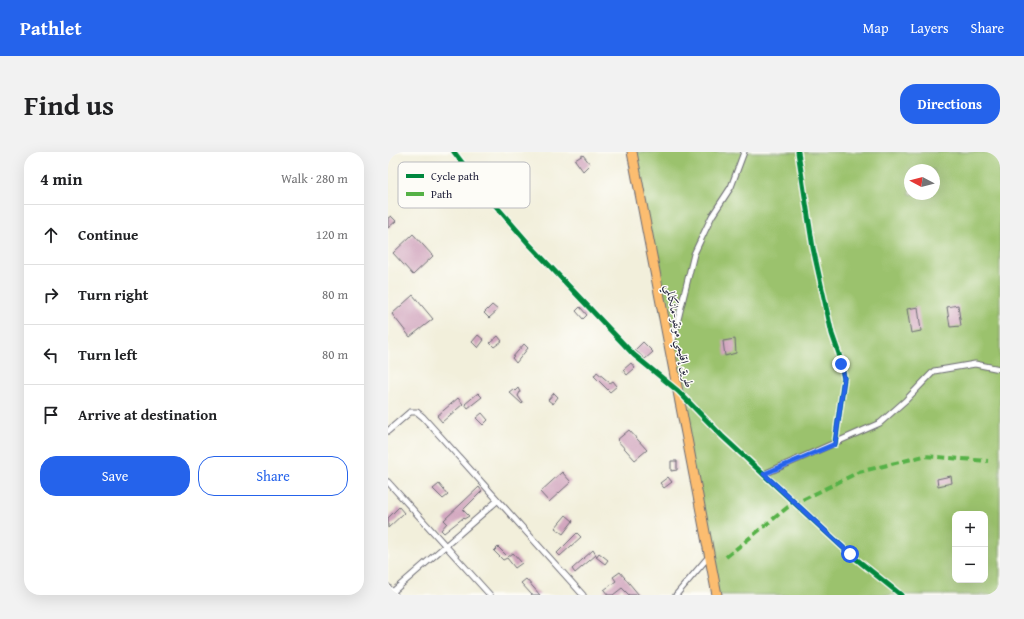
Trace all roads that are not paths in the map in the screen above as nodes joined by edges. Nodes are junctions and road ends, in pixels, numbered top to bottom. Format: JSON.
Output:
{"nodes":[{"id":1,"x":454,"y":152,"type":"edge"},
{"id":2,"x":632,"y":152,"type":"edge"},
{"id":3,"x":744,"y":152,"type":"edge"},
{"id":4,"x":798,"y":152,"type":"edge"},
{"id":5,"x":462,"y":162,"type":"edge"},
{"id":6,"x":498,"y":208,"type":"edge"},
{"id":7,"x":671,"y":351,"type":"junction"},
{"id":8,"x":1000,"y":369,"type":"edge"},
{"id":9,"x":678,"y":391,"type":"junction"},
{"id":10,"x":388,"y":431,"type":"edge"},
{"id":11,"x":835,"y":444,"type":"junction"},
{"id":12,"x":764,"y":474,"type":"junction"},
{"id":13,"x":388,"y":482,"type":"edge"},
{"id":14,"x":497,"y":501,"type":"junction"},
{"id":15,"x":446,"y":545,"type":"junction"},
{"id":16,"x":710,"y":555,"type":"junction"},
{"id":17,"x":388,"y":586,"type":"edge"},
{"id":18,"x":392,"y":594,"type":"edge"},
{"id":19,"x":490,"y":595,"type":"edge"},
{"id":20,"x":582,"y":595,"type":"edge"},
{"id":21,"x":676,"y":595,"type":"edge"},
{"id":22,"x":717,"y":595,"type":"edge"},
{"id":23,"x":901,"y":595,"type":"edge"}],
"edges":[{"from":1,"to":5,"type":"street"},
{"from":2,"to":7,"type":"highway","name":"طريق إقليمي مونقو-مانكالمي"},
{"from":3,"to":7,"type":"street"},
{"from":4,"to":11,"type":"street"},
{"from":6,"to":9,"type":"street"},
{"from":7,"to":9,"type":"highway","name":"طريق إقليمي مونقو-مانكالمي"},
{"from":8,"to":11,"type":"street"},
{"from":9,"to":12,"type":"street"},
{"from":9,"to":16,"type":"highway","name":"طريق إقليمي مونقو-مانكالمي"},
{"from":10,"to":14,"type":"street"},
{"from":11,"to":12,"type":"street"},
{"from":12,"to":23,"type":"street"},
{"from":13,"to":15,"type":"street"},
{"from":14,"to":15,"type":"street"},
{"from":14,"to":20,"type":"street"},
{"from":15,"to":18,"type":"street"},
{"from":15,"to":19,"type":"street"},
{"from":16,"to":21,"type":"street"},
{"from":16,"to":22,"type":"highway","name":"طريق إقليمي مونقو-مانكالمي"},
{"from":17,"to":18,"type":"street"}]}
